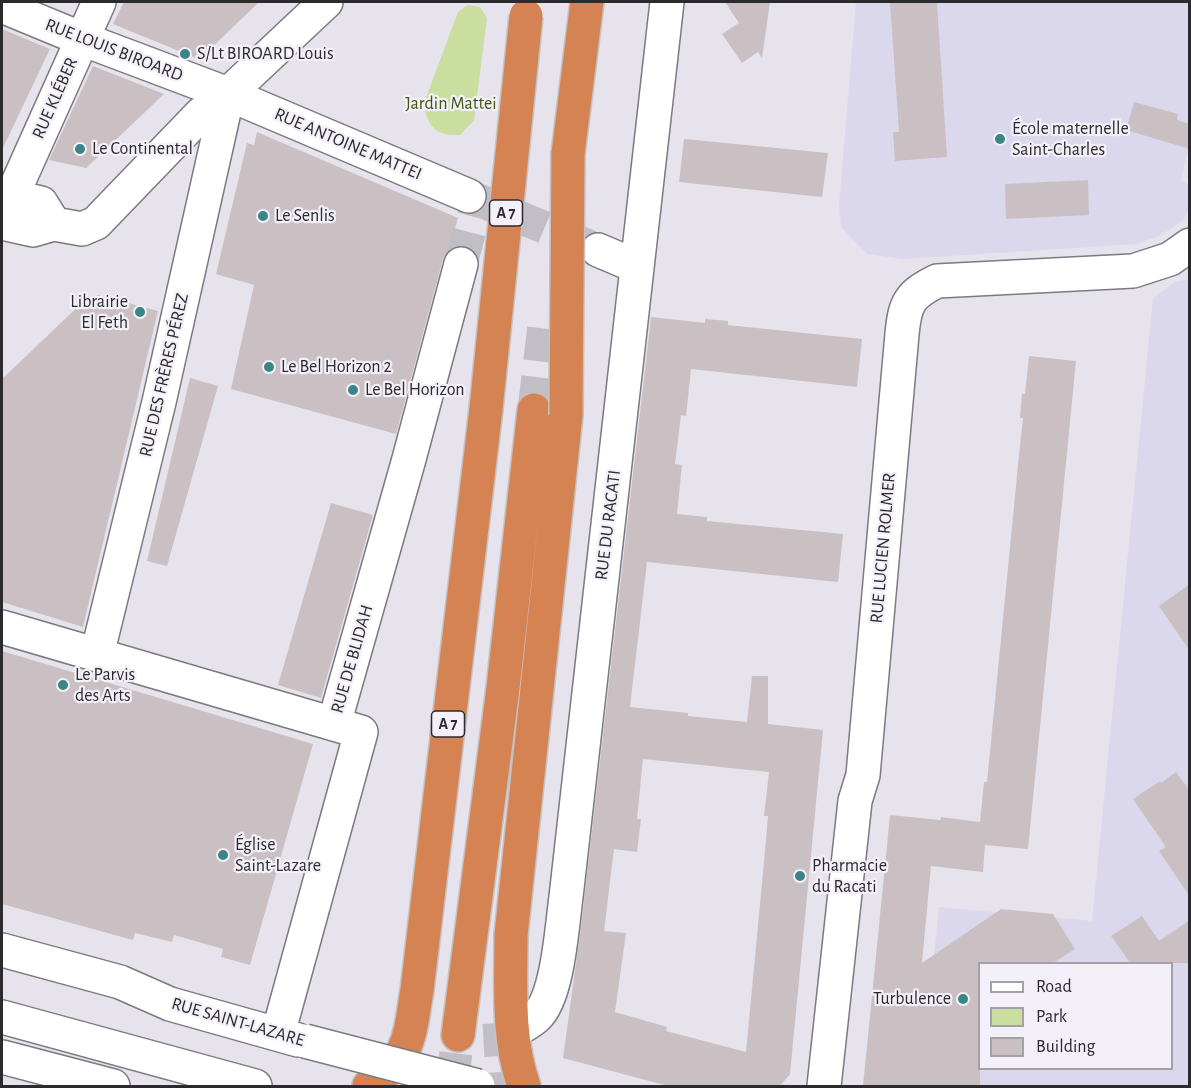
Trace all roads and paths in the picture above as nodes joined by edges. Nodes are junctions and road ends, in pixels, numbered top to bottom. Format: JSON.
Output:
{"nodes":[{"id":1,"x":99,"y":2,"type":"edge"},
{"id":2,"x":326,"y":2,"type":"edge"},
{"id":3,"x":587,"y":2,"type":"edge"},
{"id":4,"x":667,"y":2,"type":"edge"},
{"id":5,"x":2,"y":6,"type":"edge"},
{"id":6,"x":527,"y":9,"type":"edge"},
{"id":7,"x":82,"y":39,"type":"junction"},
{"id":8,"x":228,"y":94,"type":"junction"},
{"id":9,"x":568,"y":154,"type":"junction"},
{"id":10,"x":469,"y":196,"type":"tunnel mouth"},
{"id":11,"x":5,"y":204,"type":"edge"},
{"id":12,"x":1190,"y":245,"type":"edge"},
{"id":13,"x":598,"y":250,"type":"tunnel mouth"},
{"id":14,"x":461,"y":264,"type":"tunnel mouth"},
{"id":15,"x":636,"y":266,"type":"junction"},
{"id":16,"x":545,"y":318,"type":"tunnel mouth"},
{"id":17,"x":549,"y":412,"type":"junction"},
{"id":18,"x":2,"y":627,"type":"edge"},
{"id":19,"x":97,"y":655,"type":"junction"},
{"id":20,"x":334,"y":724,"type":"junction"},
{"id":21,"x":499,"y":937,"type":"dead end"},
{"id":22,"x":2,"y":950,"type":"edge"},
{"id":23,"x":2,"y":1017,"type":"edge"},
{"id":24,"x":513,"y":1032,"type":"junction"},
{"id":25,"x":458,"y":1035,"type":"tunnel mouth"},
{"id":26,"x":291,"y":1038,"type":"junction"},
{"id":27,"x":2,"y":1057,"type":"edge"},
{"id":28,"x":114,"y":1086,"type":"edge"},
{"id":29,"x":255,"y":1086,"type":"edge"},
{"id":30,"x":369,"y":1086,"type":"edge"},
{"id":31,"x":478,"y":1086,"type":"edge"},
{"id":32,"x":524,"y":1086,"type":"edge"},
{"id":33,"x":824,"y":1086,"type":"edge"}],
"edges":[{"from":1,"to":7,"type":"street","name":"RUE KLÉBER"},
{"from":2,"to":8,"type":"street"},
{"from":3,"to":9,"type":"highway"},
{"from":4,"to":15,"type":"street","name":"RUE DU RACATI"},
{"from":5,"to":7,"type":"street","name":"RUE LOUIS BIROARD"},
{"from":6,"to":30,"type":"highway","number":"A 7","bridge":true},
{"from":7,"to":8,"type":"street","name":"RUE LOUIS BIROARD"},
{"from":7,"to":11,"type":"street","name":"RUE KLÉBER"},
{"from":8,"to":10,"type":"street","name":"RUE ANTOINE MATTEI"},
{"from":8,"to":11,"type":"street"},
{"from":8,"to":19,"type":"street","name":"RUE DES FRÈRES PÉREZ"},
{"from":9,"to":16,"type":"highway","bridge":true},
{"from":9,"to":17,"type":"highway","bridge":true},
{"from":12,"to":33,"type":"street","name":"RUE LUCIEN ROLMER"},
{"from":13,"to":15,"type":"street"},
{"from":14,"to":20,"type":"street","name":"RUE DE BLIDAH"},
{"from":15,"to":24,"type":"street","name":"RUE DU RACATI"},
{"from":17,"to":21,"type":"highway"},
{"from":17,"to":24,"type":"highway"},
{"from":17,"to":25,"type":"highway"},
{"from":18,"to":19,"type":"street"},
{"from":19,"to":20,"type":"street"},
{"from":20,"to":26,"type":"street","name":"RUE DE BLIDAH"},
{"from":22,"to":26,"type":"street","name":"RUE SAINT-LAZARE"},
{"from":23,"to":29,"type":"street"},
{"from":24,"to":32,"type":"highway"},
{"from":26,"to":31,"type":"street","name":"RUE SAINT-LAZARE","bridge":true},
{"from":27,"to":28,"type":"street"}]}
